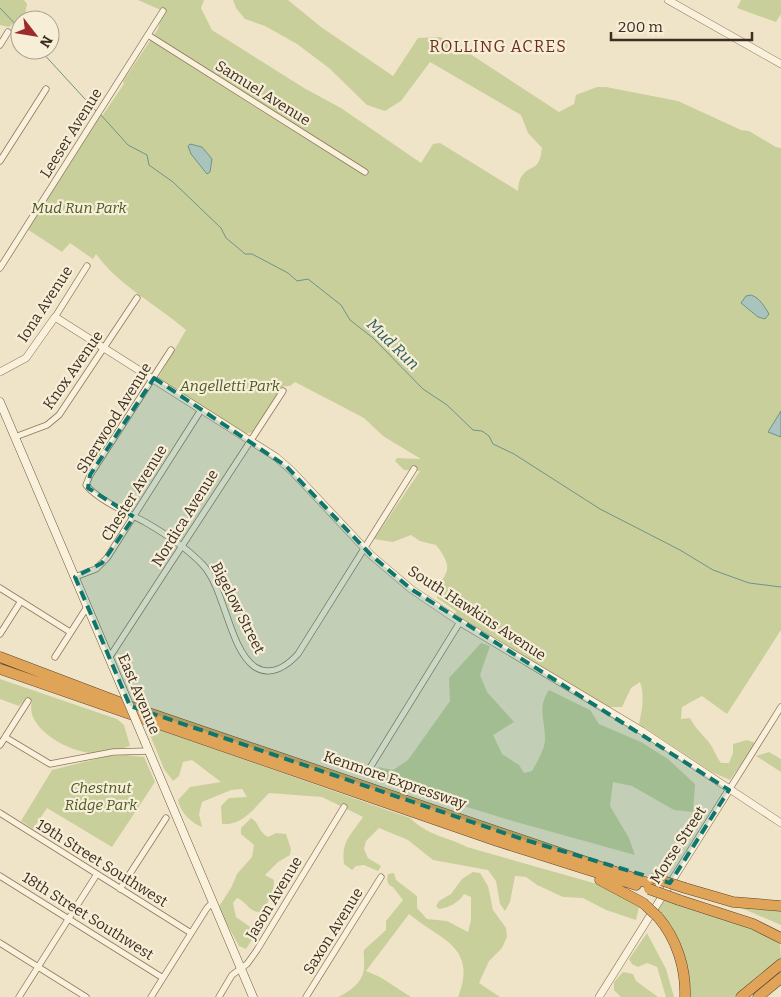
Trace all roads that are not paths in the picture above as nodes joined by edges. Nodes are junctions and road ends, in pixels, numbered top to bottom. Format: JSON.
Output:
{"nodes":[{"id":1,"x":668,"y":0,"type":"edge"},
{"id":2,"x":163,"y":11,"type":"dead end"},
{"id":3,"x":8,"y":32,"type":"dead end"},
{"id":4,"x":148,"y":35,"type":"junction"},
{"id":5,"x":0,"y":45,"type":"edge"},
{"id":6,"x":781,"y":64,"type":"edge"},
{"id":7,"x":46,"y":90,"type":"dead end"},
{"id":8,"x":0,"y":161,"type":"edge"},
{"id":9,"x":365,"y":172,"type":"dead end"},
{"id":10,"x":87,"y":266,"type":"dead end"},
{"id":11,"x":0,"y":268,"type":"edge"},
{"id":12,"x":137,"y":298,"type":"dead end"},
{"id":13,"x":55,"y":316,"type":"junction"},
{"id":14,"x":104,"y":348,"type":"junction"},
{"id":15,"x":171,"y":350,"type":"dead end"},
{"id":16,"x":0,"y":372,"type":"edge"},
{"id":17,"x":154,"y":378,"type":"junction"},
{"id":18,"x":283,"y":391,"type":"dead end"},
{"id":19,"x":0,"y":402,"type":"edge"},
{"id":20,"x":201,"y":410,"type":"junction"},
{"id":21,"x":15,"y":437,"type":"junction"},
{"id":22,"x":250,"y":440,"type":"junction"},
{"id":23,"x":414,"y":469,"type":"dead end"},
{"id":24,"x":100,"y":496,"type":"joint"},
{"id":25,"x":134,"y":516,"type":"junction"},
{"id":26,"x":181,"y":548,"type":"junction"},
{"id":27,"x":365,"y":548,"type":"junction"},
{"id":28,"x":75,"y":577,"type":"junction"},
{"id":29,"x":0,"y":588,"type":"edge"},
{"id":30,"x":21,"y":601,"type":"junction"},
{"id":31,"x":87,"y":606,"type":"junction"},
{"id":32,"x":460,"y":622,"type":"junction"},
{"id":33,"x":70,"y":632,"type":"junction"},
{"id":34,"x":0,"y":634,"type":"edge"},
{"id":35,"x":0,"y":657,"type":"edge"},
{"id":36,"x":55,"y":657,"type":"dead end"},
{"id":37,"x":109,"y":658,"type":"junction"},
{"id":38,"x":0,"y":669,"type":"edge"},
{"id":39,"x":28,"y":701,"type":"dead end"},
{"id":40,"x":781,"y":708,"type":"edge"},
{"id":41,"x":5,"y":737,"type":"junction"},
{"id":42,"x":0,"y":745,"type":"edge"},
{"id":43,"x":149,"y":751,"type":"junction"},
{"id":44,"x":368,"y":771,"type":"dead end"},
{"id":45,"x":729,"y":790,"type":"junction"},
{"id":46,"x":344,"y":807,"type":"dead end"},
{"id":47,"x":0,"y":813,"type":"edge"},
{"id":48,"x":166,"y":818,"type":"dead end"},
{"id":49,"x":781,"y":823,"type":"edge"},
{"id":50,"x":556,"y":860,"type":"junction"},
{"id":51,"x":97,"y":874,"type":"junction"},
{"id":52,"x":0,"y":876,"type":"edge"},
{"id":53,"x":381,"y":877,"type":"dead end"},
{"id":54,"x":651,"y":884,"type":"junction"},
{"id":55,"x":120,"y":889,"type":"junction"},
{"id":56,"x":682,"y":894,"type":"junction"},
{"id":57,"x":213,"y":902,"type":"junction"},
{"id":58,"x":781,"y":906,"type":"edge"},
{"id":59,"x":68,"y":918,"type":"junction"},
{"id":60,"x":781,"y":930,"type":"edge"},
{"id":61,"x":191,"y":933,"type":"junction"},
{"id":62,"x":781,"y":938,"type":"edge"},
{"id":63,"x":0,"y":943,"type":"edge"},
{"id":64,"x":781,"y":964,"type":"edge"},
{"id":65,"x":38,"y":967,"type":"junction"},
{"id":66,"x":241,"y":968,"type":"junction"},
{"id":67,"x":163,"y":978,"type":"junction"},
{"id":68,"x":780,"y":979,"type":"edge"},
{"id":69,"x":19,"y":997,"type":"edge"},
{"id":70,"x":86,"y":997,"type":"edge"},
{"id":71,"x":151,"y":997,"type":"edge"},
{"id":72,"x":219,"y":997,"type":"edge"},
{"id":73,"x":253,"y":997,"type":"edge"},
{"id":74,"x":306,"y":997,"type":"edge"},
{"id":75,"x":599,"y":997,"type":"edge"},
{"id":76,"x":685,"y":997,"type":"edge"},
{"id":77,"x":741,"y":997,"type":"edge"},
{"id":78,"x":760,"y":997,"type":"edge"}],
"edges":[{"from":1,"to":6,"type":"street"},
{"from":2,"to":4,"type":"street","name":"Leeser Avenue"},
{"from":3,"to":5,"type":"street"},
{"from":4,"to":9,"type":"street","name":"Samuel Avenue"},
{"from":4,"to":11,"type":"street","name":"Leeser Avenue"},
{"from":7,"to":8,"type":"street"},
{"from":10,"to":13,"type":"street","name":"Iona Avenue"},
{"from":12,"to":14,"type":"street","name":"Knox Avenue"},
{"from":13,"to":14,"type":"street","name":"South Hawkins Avenue"},
{"from":13,"to":16,"type":"street","name":"Iona Avenue"},
{"from":14,"to":17,"type":"street","name":"South Hawkins Avenue"},
{"from":14,"to":21,"type":"street","name":"Knox Avenue"},
{"from":15,"to":17,"type":"street","name":"Sherwood Avenue"},
{"from":17,"to":20,"type":"street","name":"South Hawkins Avenue"},
{"from":17,"to":24,"type":"street","name":"Sherwood Avenue"},
{"from":18,"to":22,"type":"street","name":"Nordica Avenue"},
{"from":19,"to":21,"type":"main road","name":"East Avenue"},
{"from":20,"to":22,"type":"street","name":"South Hawkins Avenue"},
{"from":20,"to":25,"type":"street","name":"Chester Avenue"},
{"from":21,"to":28,"type":"main road","name":"East Avenue"},
{"from":22,"to":26,"type":"street","name":"Nordica Avenue"},
{"from":22,"to":27,"type":"street","name":"South Hawkins Avenue"},
{"from":23,"to":27,"type":"street","name":"Bigelow Street"},
{"from":24,"to":25,"type":"street","name":"Bigelow Street"},
{"from":25,"to":26,"type":"street","name":"Bigelow Street"},
{"from":25,"to":28,"type":"street","name":"Chester Avenue"},
{"from":26,"to":27,"type":"street","name":"Bigelow Street"},
{"from":26,"to":37,"type":"street","name":"Nordica Avenue"},
{"from":27,"to":32,"type":"street","name":"South Hawkins Avenue"},
{"from":28,"to":31,"type":"main road","name":"East Avenue"},
{"from":29,"to":30,"type":"street"},
{"from":30,"to":33,"type":"street"},
{"from":30,"to":34,"type":"street"},
{"from":31,"to":33,"type":"street"},
{"from":31,"to":37,"type":"main road","name":"East Avenue"},
{"from":32,"to":44,"type":"street"},
{"from":32,"to":45,"type":"street","name":"South Hawkins Avenue"},
{"from":33,"to":36,"type":"street"},
{"from":35,"to":54,"type":"highway","name":"Kenmore Expressway"},
{"from":37,"to":43,"type":"main road","name":"East Avenue","bridge":true},
{"from":38,"to":50,"type":"highway","name":"Kenmore Expressway"},
{"from":39,"to":41,"type":"street"},
{"from":40,"to":45,"type":"street","name":"Morse Street"},
{"from":41,"to":42,"type":"street"},
{"from":41,"to":43,"type":"street"},
{"from":43,"to":57,"type":"main road","name":"East Avenue"},
{"from":45,"to":49,"type":"street","name":"South Hawkins Avenue"},
{"from":45,"to":75,"type":"street","name":"Morse Street"},
{"from":46,"to":66,"type":"street","name":"Jason Avenue"},
{"from":47,"to":51,"type":"street","name":"19th Street Southwest"},
{"from":48,"to":55,"type":"street"},
{"from":50,"to":54,"type":"highway"},
{"from":50,"to":76,"type":"highway","bridge":true},
{"from":51,"to":55,"type":"street","name":"19th Street Southwest"},
{"from":51,"to":59,"type":"street"},
{"from":52,"to":59,"type":"street","name":"18th Street Southwest"},
{"from":53,"to":74,"type":"street","name":"Saxon Avenue"},
{"from":54,"to":56,"type":"highway","bridge":true},
{"from":55,"to":61,"type":"street","name":"19th Street Southwest"},
{"from":56,"to":58,"type":"highway"},
{"from":56,"to":60,"type":"highway"},
{"from":56,"to":62,"type":"highway"},
{"from":57,"to":61,"type":"street"},
{"from":57,"to":66,"type":"main road","name":"East Avenue"},
{"from":59,"to":65,"type":"street"},
{"from":59,"to":67,"type":"street","name":"18th Street Southwest"},
{"from":61,"to":67,"type":"street"},
{"from":63,"to":65,"type":"street"},
{"from":64,"to":77,"type":"highway"},
{"from":65,"to":69,"type":"street"},
{"from":65,"to":70,"type":"street"},
{"from":66,"to":72,"type":"street","name":"Jason Avenue"},
{"from":66,"to":73,"type":"main road","name":"East Avenue"},
{"from":67,"to":71,"type":"street"},
{"from":68,"to":78,"type":"highway"}]}
